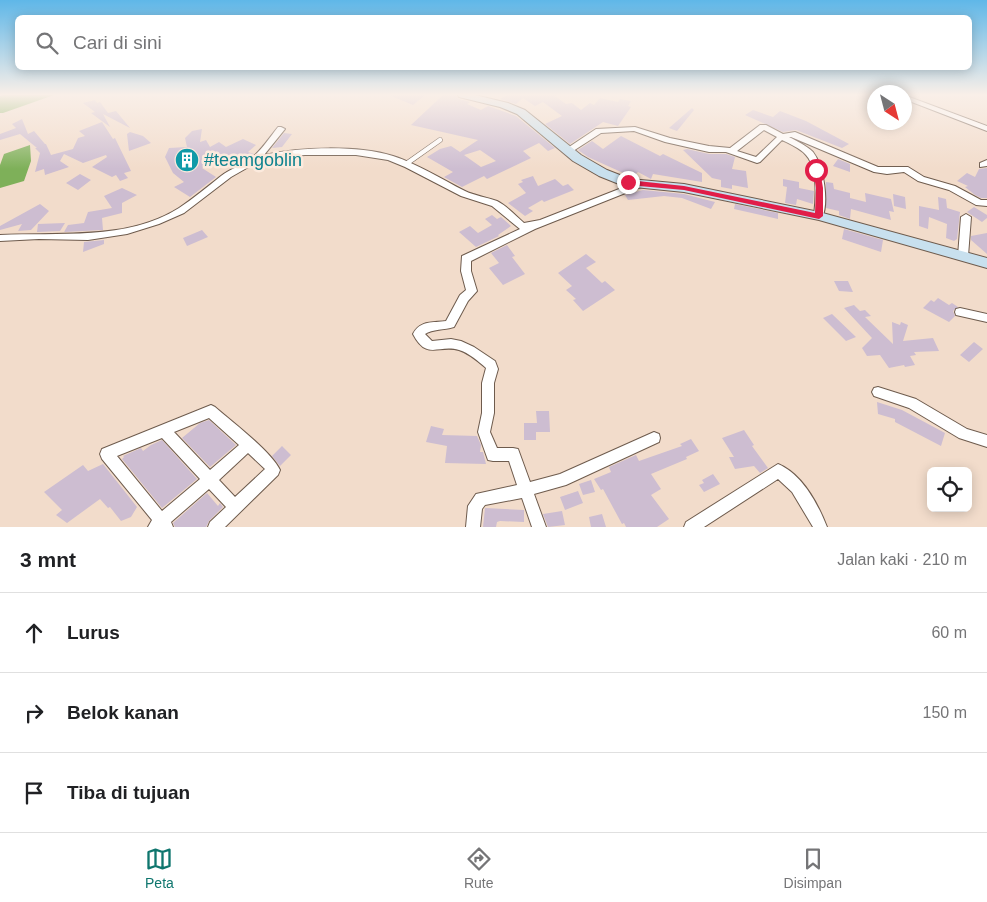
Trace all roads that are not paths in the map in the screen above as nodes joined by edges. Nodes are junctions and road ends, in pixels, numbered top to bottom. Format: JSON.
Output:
{"nodes":[{"id":1,"x":530,"y":120,"type":"edge"},
{"id":2,"x":963,"y":120,"type":"edge"},
{"id":3,"x":281,"y":129,"type":"dead end"},
{"id":4,"x":987,"y":129,"type":"edge"},
{"id":5,"x":781,"y":137,"type":"junction"},
{"id":6,"x":440,"y":140,"type":"dead end"},
{"id":7,"x":568,"y":151,"type":"junction"},
{"id":8,"x":731,"y":152,"type":"junction"},
{"id":9,"x":256,"y":159,"type":"junction"},
{"id":10,"x":406,"y":164,"type":"junction"},
{"id":11,"x":640,"y":184,"type":"junction"},
{"id":12,"x":987,"y":203,"type":"edge"},
{"id":13,"x":819,"y":216,"type":"junction"},
{"id":14,"x":966,"y":217,"type":"dead end"},
{"id":15,"x":532,"y":226,"type":"junction"},
{"id":16,"x":0,"y":238,"type":"edge"},
{"id":17,"x":963,"y":256,"type":"junction"},
{"id":18,"x":987,"y":263,"type":"edge"},
{"id":19,"x":960,"y":312,"type":"dead end"},
{"id":20,"x":982,"y":317,"type":"edge"},
{"id":21,"x":878,"y":392,"type":"dead end"},
{"id":22,"x":163,"y":430,"type":"junction"},
{"id":23,"x":654,"y":438,"type":"dead end"},
{"id":24,"x":987,"y":441,"type":"edge"},
{"id":25,"x":249,"y":444,"type":"junction"},
{"id":26,"x":210,"y":480,"type":"junction"},
{"id":27,"x":526,"y":490,"type":"junction"},
{"id":28,"x":236,"y":508,"type":"junction"},
{"id":29,"x":161,"y":525,"type":"edge"},
{"id":30,"x":215,"y":527,"type":"edge"},
{"id":31,"x":473,"y":527,"type":"edge"},
{"id":32,"x":540,"y":527,"type":"edge"},
{"id":33,"x":691,"y":527,"type":"edge"},
{"id":34,"x":820,"y":527,"type":"edge"}],
"edges":[{"from":1,"to":7,"type":"street"},
{"from":2,"to":4,"type":"street"},
{"from":3,"to":9,"type":"street"},
{"from":5,"to":8,"type":"street"},
{"from":5,"to":8,"type":"street"},
{"from":5,"to":12,"type":"street"},
{"from":5,"to":13,"type":"street"},
{"from":6,"to":10,"type":"lane"},
{"from":7,"to":8,"type":"street"},
{"from":7,"to":11,"type":"street"},
{"from":9,"to":10,"type":"street"},
{"from":9,"to":16,"type":"street"},
{"from":10,"to":15,"type":"street"},
{"from":11,"to":13,"type":"street"},
{"from":11,"to":15,"type":"street"},
{"from":13,"to":17,"type":"street"},
{"from":14,"to":17,"type":"street"},
{"from":15,"to":27,"type":"street"},
{"from":17,"to":18,"type":"street"},
{"from":19,"to":20,"type":"street"},
{"from":21,"to":24,"type":"street"},
{"from":22,"to":25,"type":"street"},
{"from":22,"to":26,"type":"street"},
{"from":22,"to":29,"type":"street"},
{"from":23,"to":27,"type":"street"},
{"from":25,"to":26,"type":"street"},
{"from":25,"to":28,"type":"street"},
{"from":26,"to":28,"type":"street"},
{"from":26,"to":29,"type":"street"},
{"from":27,"to":31,"type":"street"},
{"from":27,"to":32,"type":"street"},
{"from":28,"to":30,"type":"street"},
{"from":33,"to":34,"type":"street"}]}
